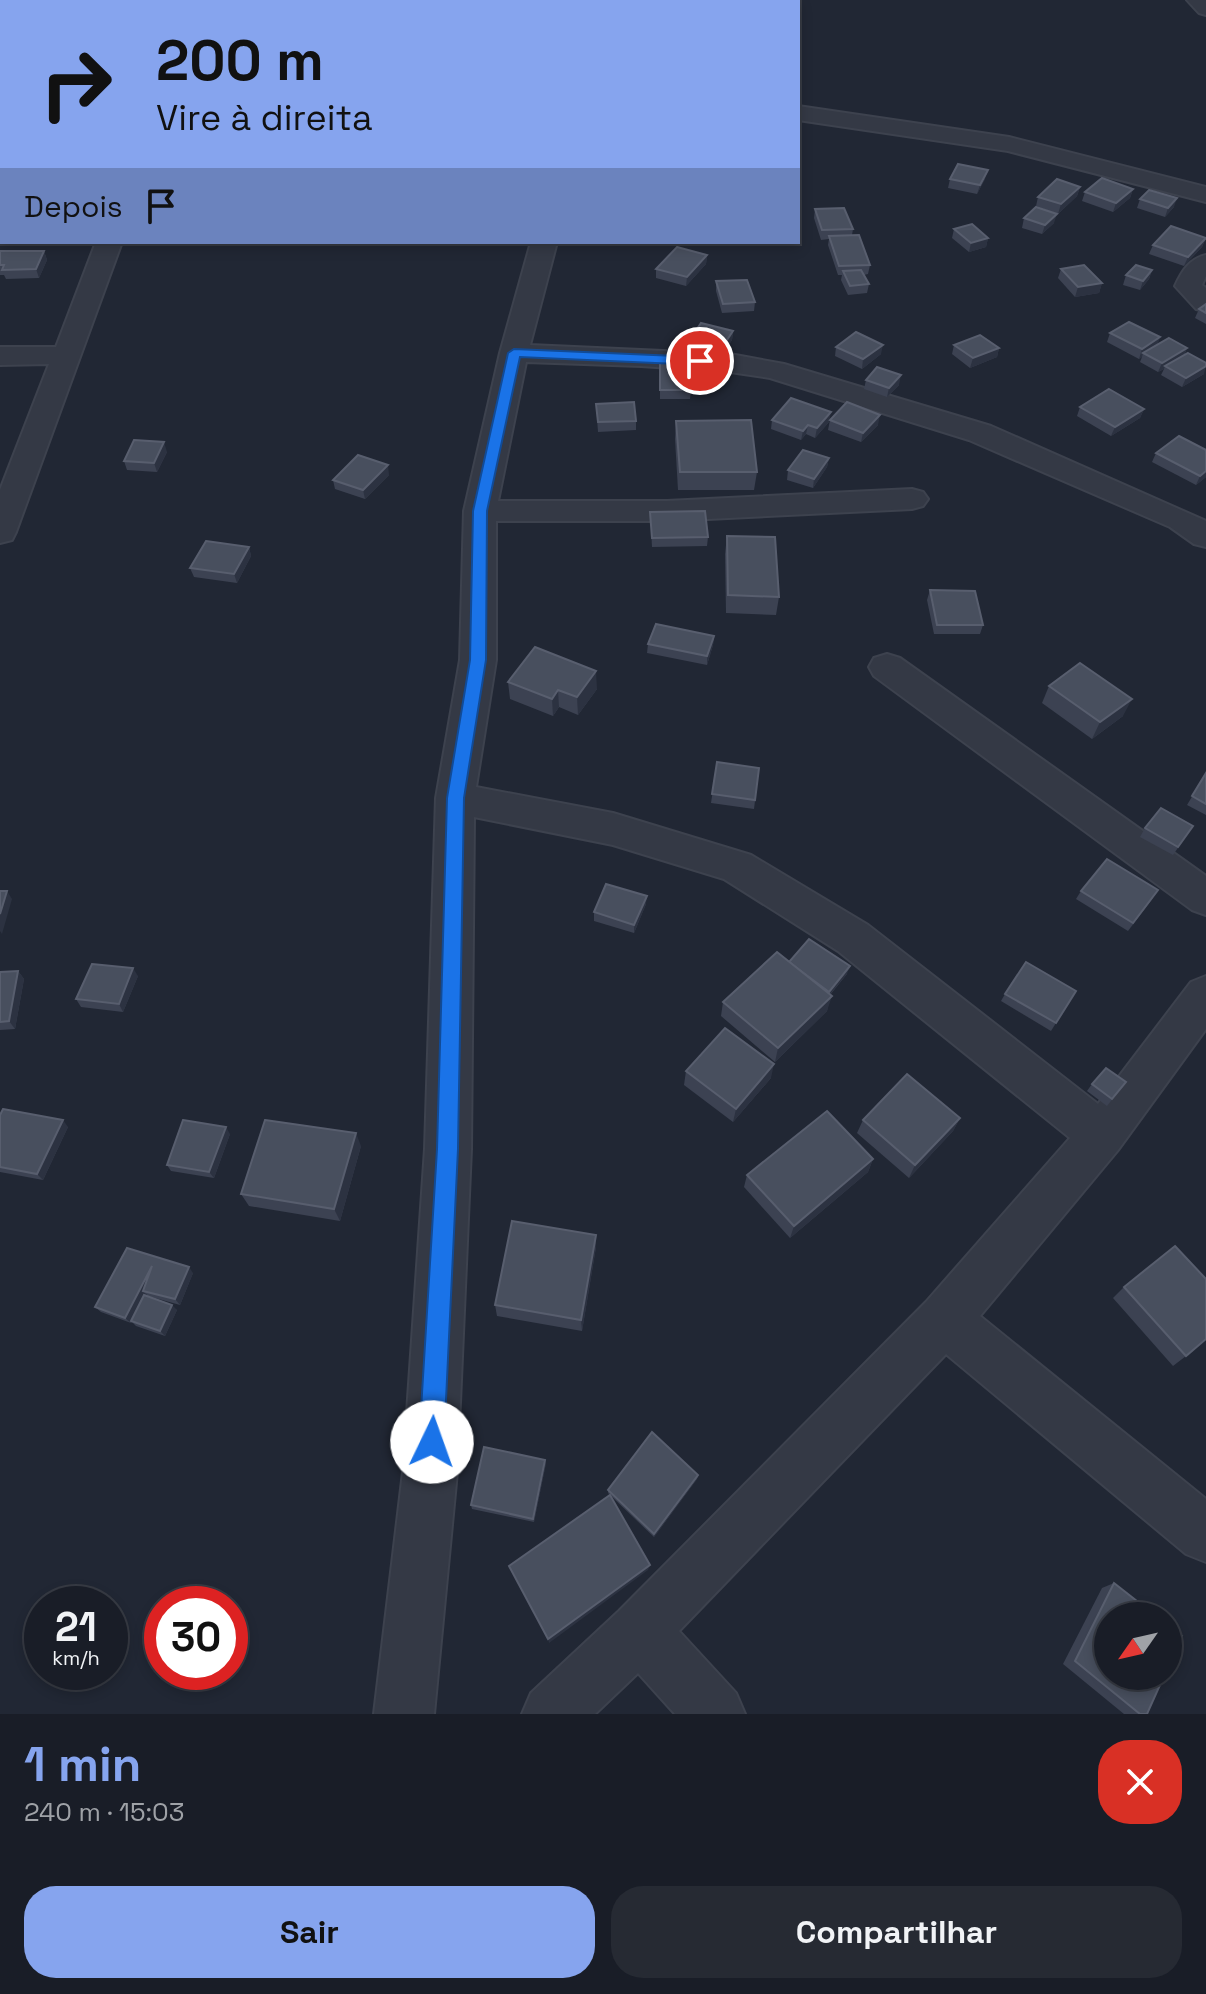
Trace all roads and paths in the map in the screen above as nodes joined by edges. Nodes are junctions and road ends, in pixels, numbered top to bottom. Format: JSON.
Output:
{"nodes":[{"id":1,"x":1197,"y":0,"type":"edge"},
{"id":2,"x":1206,"y":9,"type":"edge"},
{"id":3,"x":800,"y":113,"type":"edge"},
{"id":4,"x":1206,"y":195,"type":"edge"},
{"id":5,"x":108,"y":244,"type":"edge"},
{"id":6,"x":543,"y":244,"type":"edge"},
{"id":7,"x":1206,"y":263,"type":"edge"},
{"id":8,"x":1206,"y":303,"type":"edge"},
{"id":9,"x":514,"y":353,"type":"junction"},
{"id":10,"x":67,"y":355,"type":"junction"},
{"id":11,"x":0,"y":356,"type":"edge"},
{"id":12,"x":912,"y":499,"type":"dead end"},
{"id":13,"x":480,"y":511,"type":"junction"},
{"id":14,"x":0,"y":532,"type":"edge"},
{"id":15,"x":1206,"y":536,"type":"edge"},
{"id":16,"x":887,"y":667,"type":"dead end"},
{"id":17,"x":455,"y":798,"type":"junction"},
{"id":18,"x":1206,"y":898,"type":"edge"},
{"id":19,"x":1206,"y":995,"type":"edge"},
{"id":20,"x":1102,"y":1135,"type":"junction"},
{"id":21,"x":944,"y":1320,"type":"junction"},
{"id":22,"x":1206,"y":1534,"type":"edge"},
{"id":23,"x":639,"y":1631,"type":"junction"},
{"id":24,"x":404,"y":1714,"type":"edge"},
{"id":25,"x":552,"y":1714,"type":"edge"},
{"id":26,"x":715,"y":1714,"type":"edge"}],
"edges":[{"from":1,"to":2,"type":"street"},
{"from":3,"to":4,"type":"street"},
{"from":5,"to":10,"type":"street"},
{"from":6,"to":9,"type":"street"},
{"from":7,"to":8,"type":"street"},
{"from":9,"to":13,"type":"street"},
{"from":9,"to":15,"type":"street"},
{"from":10,"to":11,"type":"street"},
{"from":10,"to":14,"type":"street"},
{"from":12,"to":13,"type":"street"},
{"from":13,"to":17,"type":"street"},
{"from":16,"to":18,"type":"street"},
{"from":17,"to":20,"type":"street"},
{"from":17,"to":24,"type":"street"},
{"from":19,"to":20,"type":"street"},
{"from":20,"to":21,"type":"street"},
{"from":21,"to":22,"type":"street"},
{"from":21,"to":23,"type":"street"},
{"from":23,"to":25,"type":"street"},
{"from":23,"to":26,"type":"street"}]}
